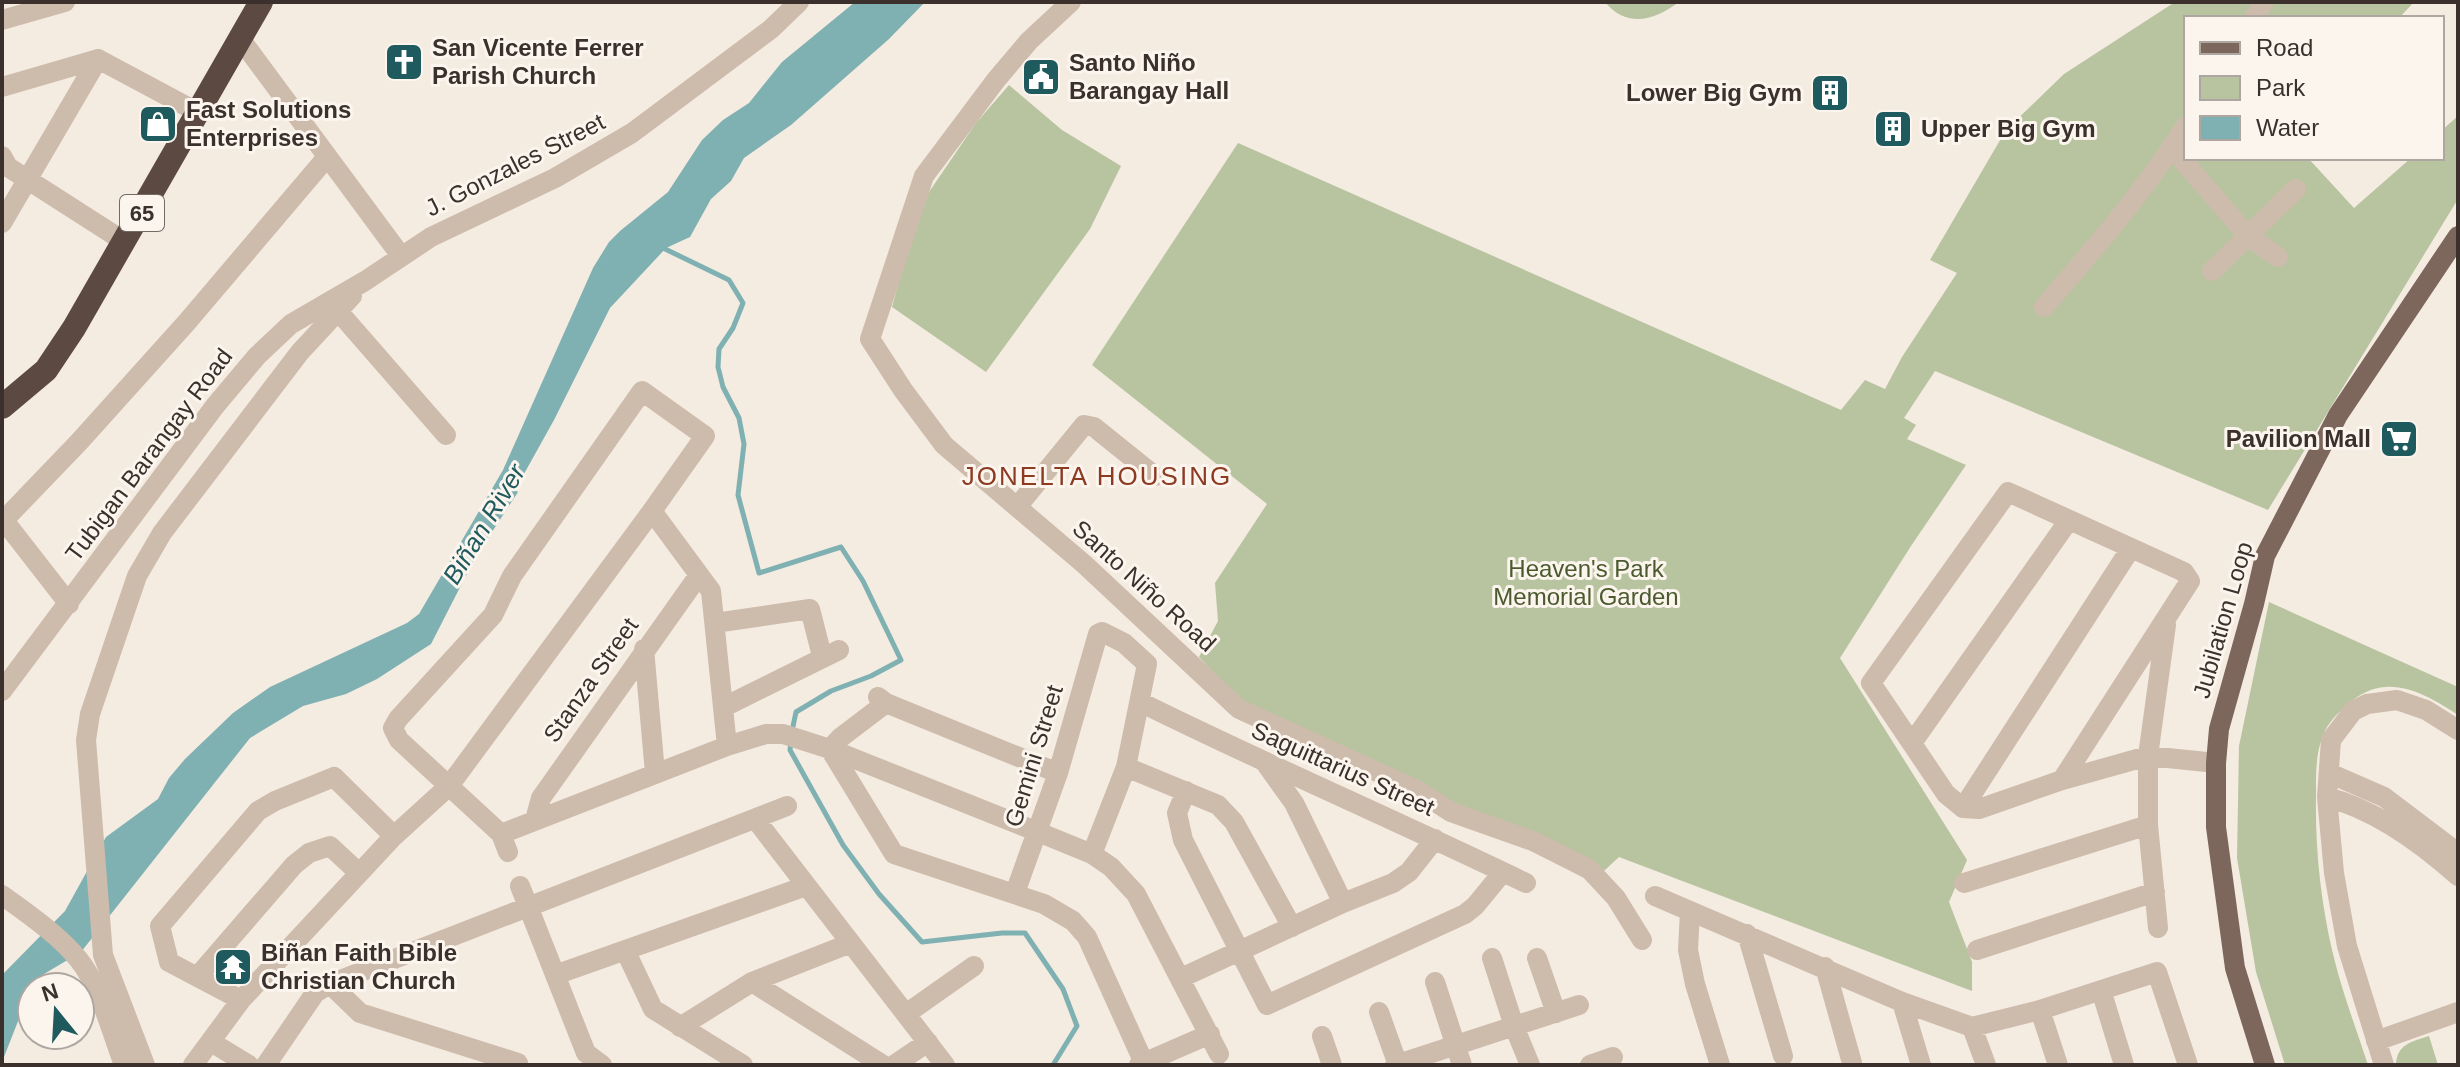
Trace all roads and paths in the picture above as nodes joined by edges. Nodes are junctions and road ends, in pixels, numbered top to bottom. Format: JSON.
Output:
{"nodes":[{"id":1,"x":65,"y":2,"type":"edge"},
{"id":2,"x":261,"y":2,"type":"edge"},
{"id":3,"x":799,"y":2,"type":"edge"},
{"id":4,"x":1071,"y":2,"type":"edge"},
{"id":5,"x":2,"y":20,"type":"edge"},
{"id":6,"x":239,"y":37,"type":"junction"},
{"id":7,"x":98,"y":59,"type":"junction"},
{"id":8,"x":2,"y":87,"type":"edge"},
{"id":9,"x":199,"y":113,"type":"junction"},
{"id":10,"x":2184,"y":129,"type":"edge"},
{"id":11,"x":2172,"y":148,"type":"junction"},
{"id":12,"x":2,"y":156,"type":"edge"},
{"id":13,"x":327,"y":157,"type":"junction"},
{"id":14,"x":28,"y":179,"type":"junction"},
{"id":15,"x":2296,"y":189,"type":"dead end"},
{"id":16,"x":2,"y":223,"type":"edge"},
{"id":17,"x":2248,"y":236,"type":"junction"},
{"id":18,"x":2458,"y":236,"type":"edge"},
{"id":19,"x":125,"y":242,"type":"junction"},
{"id":20,"x":401,"y":256,"type":"junction"},
{"id":21,"x":2278,"y":257,"type":"dead end"},
{"id":22,"x":2212,"y":271,"type":"dead end"},
{"id":23,"x":365,"y":281,"type":"junction"},
{"id":24,"x":2044,"y":307,"type":"dead end"},
{"id":25,"x":338,"y":311,"type":"junction"},
{"id":26,"x":5,"y":397,"type":"edge"},
{"id":27,"x":446,"y":435,"type":"dead end"},
{"id":28,"x":1155,"y":476,"type":"dead end"},
{"id":29,"x":1017,"y":507,"type":"junction"},
{"id":30,"x":652,"y":511,"type":"junction"},
{"id":31,"x":3,"y":519,"type":"edge"},
{"id":32,"x":2069,"y":520,"type":"junction"},
{"id":33,"x":2131,"y":548,"type":"junction"},
{"id":34,"x":699,"y":575,"type":"junction"},
{"id":35,"x":69,"y":604,"type":"junction"},
{"id":36,"x":2167,"y":618,"type":"junction"},
{"id":37,"x":715,"y":623,"type":"junction"},
{"id":38,"x":644,"y":649,"type":"junction"},
{"id":39,"x":2,"y":691,"type":"edge"},
{"id":40,"x":1140,"y":702,"type":"junction"},
{"id":41,"x":724,"y":707,"type":"junction"},
{"id":42,"x":2458,"y":730,"type":"edge"},
{"id":43,"x":1912,"y":743,"type":"junction"},
{"id":44,"x":727,"y":746,"type":"junction"},
{"id":45,"x":822,"y":746,"type":"junction"},
{"id":46,"x":2148,"y":756,"type":"junction"},
{"id":47,"x":2216,"y":763,"type":"junction"},
{"id":48,"x":1266,"y":764,"type":"junction"},
{"id":49,"x":1126,"y":767,"type":"junction"},
{"id":50,"x":655,"y":773,"type":"junction"},
{"id":51,"x":1058,"y":773,"type":"junction"},
{"id":52,"x":2329,"y":773,"type":"junction"},
{"id":53,"x":2062,"y":780,"type":"junction"},
{"id":54,"x":449,"y":786,"type":"junction"},
{"id":55,"x":1186,"y":791,"type":"junction"},
{"id":56,"x":2327,"y":797,"type":"junction"},
{"id":57,"x":787,"y":806,"type":"dead end"},
{"id":58,"x":1963,"y":808,"type":"junction"},
{"id":59,"x":535,"y":820,"type":"junction"},
{"id":60,"x":756,"y":820,"type":"junction"},
{"id":61,"x":2148,"y":825,"type":"junction"},
{"id":62,"x":1038,"y":832,"type":"junction"},
{"id":63,"x":394,"y":836,"type":"junction"},
{"id":64,"x":1435,"y":839,"type":"junction"},
{"id":65,"x":2458,"y":853,"type":"edge"},
{"id":66,"x":1092,"y":854,"type":"junction"},
{"id":67,"x":1503,"y":872,"type":"junction"},
{"id":68,"x":359,"y":873,"type":"junction"},
{"id":69,"x":2458,"y":876,"type":"edge"},
{"id":70,"x":1526,"y":883,"type":"dead end"},
{"id":71,"x":1964,"y":883,"type":"dead end"},
{"id":72,"x":520,"y":886,"type":"dead end"},
{"id":73,"x":806,"y":886,"type":"junction"},
{"id":74,"x":2155,"y":892,"type":"junction"},
{"id":75,"x":1015,"y":893,"type":"junction"},
{"id":76,"x":2,"y":895,"type":"edge"},
{"id":77,"x":1655,"y":896,"type":"dead end"},
{"id":78,"x":1343,"y":903,"type":"junction"},
{"id":79,"x":528,"y":906,"type":"junction"},
{"id":80,"x":1690,"y":911,"type":"junction"},
{"id":81,"x":1292,"y":927,"type":"junction"},
{"id":82,"x":2158,"y":928,"type":"dead end"},
{"id":83,"x":1747,"y":934,"type":"junction"},
{"id":84,"x":1642,"y":940,"type":"dead end"},
{"id":85,"x":851,"y":943,"type":"junction"},
{"id":86,"x":1977,"y":950,"type":"dead end"},
{"id":87,"x":1238,"y":951,"type":"junction"},
{"id":88,"x":626,"y":952,"type":"junction"},
{"id":89,"x":1492,"y":958,"type":"dead end"},
{"id":90,"x":1537,"y":958,"type":"dead end"},
{"id":91,"x":974,"y":966,"type":"dead end"},
{"id":92,"x":1825,"y":967,"type":"junction"},
{"id":93,"x":555,"y":975,"type":"junction"},
{"id":94,"x":197,"y":977,"type":"junction"},
{"id":95,"x":1181,"y":978,"type":"junction"},
{"id":96,"x":752,"y":982,"type":"junction"},
{"id":97,"x":1435,"y":982,"type":"dead end"},
{"id":98,"x":330,"y":984,"type":"junction"},
{"id":99,"x":2101,"y":990,"type":"junction"},
{"id":100,"x":241,"y":1000,"type":"junction"},
{"id":101,"x":1902,"y":1002,"type":"junction"},
{"id":102,"x":1579,"y":1005,"type":"dead end"},
{"id":103,"x":2040,"y":1010,"type":"junction"},
{"id":104,"x":1379,"y":1012,"type":"dead end"},
{"id":105,"x":2458,"y":1012,"type":"edge"},
{"id":106,"x":1556,"y":1013,"type":"junction"},
{"id":107,"x":906,"y":1014,"type":"junction"},
{"id":108,"x":1514,"y":1026,"type":"junction"},
{"id":109,"x":680,"y":1027,"type":"junction"},
{"id":110,"x":1972,"y":1027,"type":"junction"},
{"id":111,"x":1210,"y":1034,"type":"junction"},
{"id":112,"x":1322,"y":1036,"type":"dead end"},
{"id":113,"x":2376,"y":1041,"type":"junction"},
{"id":114,"x":211,"y":1042,"type":"junction"},
{"id":115,"x":928,"y":1042,"type":"junction"},
{"id":116,"x":1219,"y":1054,"type":"dead end"},
{"id":117,"x":1458,"y":1055,"type":"edge"},
{"id":118,"x":1783,"y":1056,"type":"dead end"},
{"id":119,"x":1613,"y":1057,"type":"dead end"},
{"id":120,"x":518,"y":1063,"type":"dead end"},
{"id":121,"x":1852,"y":1063,"type":"dead end"},
{"id":122,"x":1142,"y":1064,"type":"edge"},
{"id":123,"x":124,"y":1065,"type":"edge"},
{"id":124,"x":145,"y":1065,"type":"edge"},
{"id":125,"x":193,"y":1065,"type":"edge"},
{"id":126,"x":249,"y":1065,"type":"edge"},
{"id":127,"x":266,"y":1065,"type":"edge"},
{"id":128,"x":602,"y":1065,"type":"edge"},
{"id":129,"x":743,"y":1065,"type":"edge"},
{"id":130,"x":883,"y":1065,"type":"edge"},
{"id":131,"x":894,"y":1065,"type":"edge"},
{"id":132,"x":945,"y":1065,"type":"edge"},
{"id":133,"x":1332,"y":1065,"type":"edge"},
{"id":134,"x":1397,"y":1065,"type":"edge"},
{"id":135,"x":1530,"y":1065,"type":"edge"},
{"id":136,"x":1590,"y":1065,"type":"edge"},
{"id":137,"x":1720,"y":1065,"type":"edge"},
{"id":138,"x":1921,"y":1065,"type":"edge"},
{"id":139,"x":1986,"y":1065,"type":"edge"},
{"id":140,"x":2058,"y":1065,"type":"edge"},
{"id":141,"x":2124,"y":1065,"type":"edge"},
{"id":142,"x":2188,"y":1065,"type":"edge"},
{"id":143,"x":2265,"y":1065,"type":"edge"},
{"id":144,"x":2384,"y":1065,"type":"edge"}],
"edges":[{"from":1,"to":5,"type":"street"},
{"from":2,"to":6,"type":"highway","number":"65"},
{"from":3,"to":20,"type":"street","name":"J. Gonzales Street"},
{"from":4,"to":29,"type":"street","name":"Santo Niño Road"},
{"from":6,"to":9,"type":"highway","number":"65"},
{"from":6,"to":13,"type":"street"},
{"from":7,"to":8,"type":"street"},
{"from":7,"to":9,"type":"street"},
{"from":7,"to":14,"type":"street"},
{"from":9,"to":19,"type":"highway","number":"65"},
{"from":10,"to":11,"type":"street"},
{"from":11,"to":17,"type":"street"},
{"from":11,"to":24,"type":"street"},
{"from":12,"to":14,"type":"street"},
{"from":13,"to":20,"type":"street"},
{"from":13,"to":31,"type":"street"},
{"from":14,"to":16,"type":"street"},
{"from":14,"to":19,"type":"street"},
{"from":15,"to":17,"type":"street"},
{"from":17,"to":21,"type":"street"},
{"from":17,"to":22,"type":"street"},
{"from":18,"to":47,"type":"main road","name":"Jubilation Loop"},
{"from":19,"to":26,"type":"highway","number":"65"},
{"from":20,"to":23,"type":"street","name":"J. Gonzales Street"},
{"from":23,"to":25,"type":"street"},
{"from":23,"to":35,"type":"street","name":"Tubigan Barangay Road"},
{"from":25,"to":27,"type":"street"},
{"from":25,"to":124,"type":"street"},
{"from":28,"to":29,"type":"street"},
{"from":29,"to":84,"type":"street","name":"Santo Niño Road"},
{"from":30,"to":34,"type":"street"},
{"from":30,"to":54,"type":"street"},
{"from":30,"to":54,"type":"street"},
{"from":31,"to":35,"type":"street"},
{"from":32,"to":33,"type":"street"},
{"from":32,"to":43,"type":"street"},
{"from":32,"to":43,"type":"street"},
{"from":33,"to":36,"type":"street"},
{"from":33,"to":58,"type":"street"},
{"from":34,"to":37,"type":"street"},
{"from":34,"to":38,"type":"street","name":"Stanza Street"},
{"from":35,"to":39,"type":"street","name":"Tubigan Barangay Road"},
{"from":36,"to":46,"type":"street"},
{"from":36,"to":53,"type":"street"},
{"from":37,"to":41,"type":"street"},
{"from":37,"to":41,"type":"street"},
{"from":38,"to":50,"type":"street"},
{"from":38,"to":59,"type":"street","name":"Stanza Street"},
{"from":40,"to":48,"type":"street","name":"Saguittarius Street"},
{"from":40,"to":49,"type":"street"},
{"from":40,"to":51,"type":"street","name":"Gemini Street"},
{"from":41,"to":44,"type":"street"},
{"from":42,"to":52,"type":"street"},
{"from":43,"to":58,"type":"street"},
{"from":44,"to":45,"type":"street"},
{"from":44,"to":50,"type":"street"},
{"from":45,"to":51,"type":"street"},
{"from":45,"to":62,"type":"street"},
{"from":45,"to":75,"type":"street"},
{"from":46,"to":47,"type":"street"},
{"from":46,"to":53,"type":"street"},
{"from":46,"to":61,"type":"street"},
{"from":47,"to":143,"type":"main road","name":"Jubilation Loop"},
{"from":48,"to":64,"type":"street","name":"Saguittarius Street"},
{"from":48,"to":78,"type":"street"},
{"from":49,"to":55,"type":"street"},
{"from":49,"to":66,"type":"street"},
{"from":50,"to":59,"type":"street"},
{"from":51,"to":62,"type":"street","name":"Gemini Street"},
{"from":52,"to":56,"type":"street"},
{"from":52,"to":65,"type":"street"},
{"from":53,"to":58,"type":"street"},
{"from":54,"to":59,"type":"street"},
{"from":54,"to":63,"type":"street"},
{"from":55,"to":81,"type":"street"},
{"from":55,"to":87,"type":"street"},
{"from":56,"to":69,"type":"street"},
{"from":56,"to":113,"type":"street"},
{"from":57,"to":60,"type":"street"},
{"from":60,"to":73,"type":"street"},
{"from":60,"to":79,"type":"street"},
{"from":61,"to":71,"type":"street"},
{"from":61,"to":74,"type":"street"},
{"from":62,"to":66,"type":"street"},
{"from":62,"to":75,"type":"street","name":"Gemini Street"},
{"from":63,"to":68,"type":"street"},
{"from":63,"to":94,"type":"street"},
{"from":64,"to":67,"type":"street","name":"Saguittarius Street"},
{"from":64,"to":78,"type":"street"},
{"from":66,"to":95,"type":"street"},
{"from":67,"to":70,"type":"street","name":"Saguittarius Street"},
{"from":67,"to":87,"type":"street"},
{"from":68,"to":94,"type":"street"},
{"from":68,"to":100,"type":"street"},
{"from":72,"to":79,"type":"street"},
{"from":73,"to":85,"type":"street"},
{"from":73,"to":88,"type":"street"},
{"from":74,"to":82,"type":"street"},
{"from":74,"to":86,"type":"street"},
{"from":75,"to":122,"type":"street"},
{"from":76,"to":123,"type":"street"},
{"from":77,"to":80,"type":"street"},
{"from":78,"to":81,"type":"street"},
{"from":79,"to":93,"type":"street"},
{"from":79,"to":98,"type":"street"},
{"from":80,"to":83,"type":"street"},
{"from":80,"to":137,"type":"street"},
{"from":81,"to":87,"type":"street"},
{"from":83,"to":92,"type":"street"},
{"from":83,"to":118,"type":"street"},
{"from":85,"to":96,"type":"street"},
{"from":85,"to":107,"type":"street"},
{"from":87,"to":95,"type":"street"},
{"from":88,"to":93,"type":"street"},
{"from":88,"to":109,"type":"street"},
{"from":89,"to":108,"type":"street"},
{"from":90,"to":106,"type":"street"},
{"from":91,"to":107,"type":"street"},
{"from":92,"to":101,"type":"street"},
{"from":92,"to":121,"type":"street"},
{"from":93,"to":128,"type":"street"},
{"from":94,"to":100,"type":"street"},
{"from":95,"to":111,"type":"street"},
{"from":96,"to":109,"type":"street"},
{"from":96,"to":130,"type":"street"},
{"from":97,"to":117,"type":"street"},
{"from":98,"to":120,"type":"street"},
{"from":98,"to":127,"type":"street"},
{"from":99,"to":103,"type":"street"},
{"from":99,"to":141,"type":"street"},
{"from":99,"to":142,"type":"street"},
{"from":100,"to":114,"type":"street"},
{"from":101,"to":110,"type":"street"},
{"from":101,"to":138,"type":"street"},
{"from":102,"to":106,"type":"street"},
{"from":103,"to":110,"type":"street"},
{"from":103,"to":140,"type":"street"},
{"from":104,"to":134,"type":"street"},
{"from":105,"to":113,"type":"street"},
{"from":106,"to":108,"type":"street"},
{"from":107,"to":115,"type":"street"},
{"from":108,"to":117,"type":"street"},
{"from":108,"to":135,"type":"street"},
{"from":109,"to":129,"type":"street"},
{"from":110,"to":139,"type":"street"},
{"from":111,"to":116,"type":"street"},
{"from":111,"to":122,"type":"street"},
{"from":112,"to":133,"type":"street"},
{"from":113,"to":144,"type":"street"},
{"from":114,"to":125,"type":"street"},
{"from":114,"to":126,"type":"street"},
{"from":115,"to":131,"type":"street"},
{"from":115,"to":132,"type":"street"},
{"from":117,"to":134,"type":"street"},
{"from":119,"to":136,"type":"street"}]}
